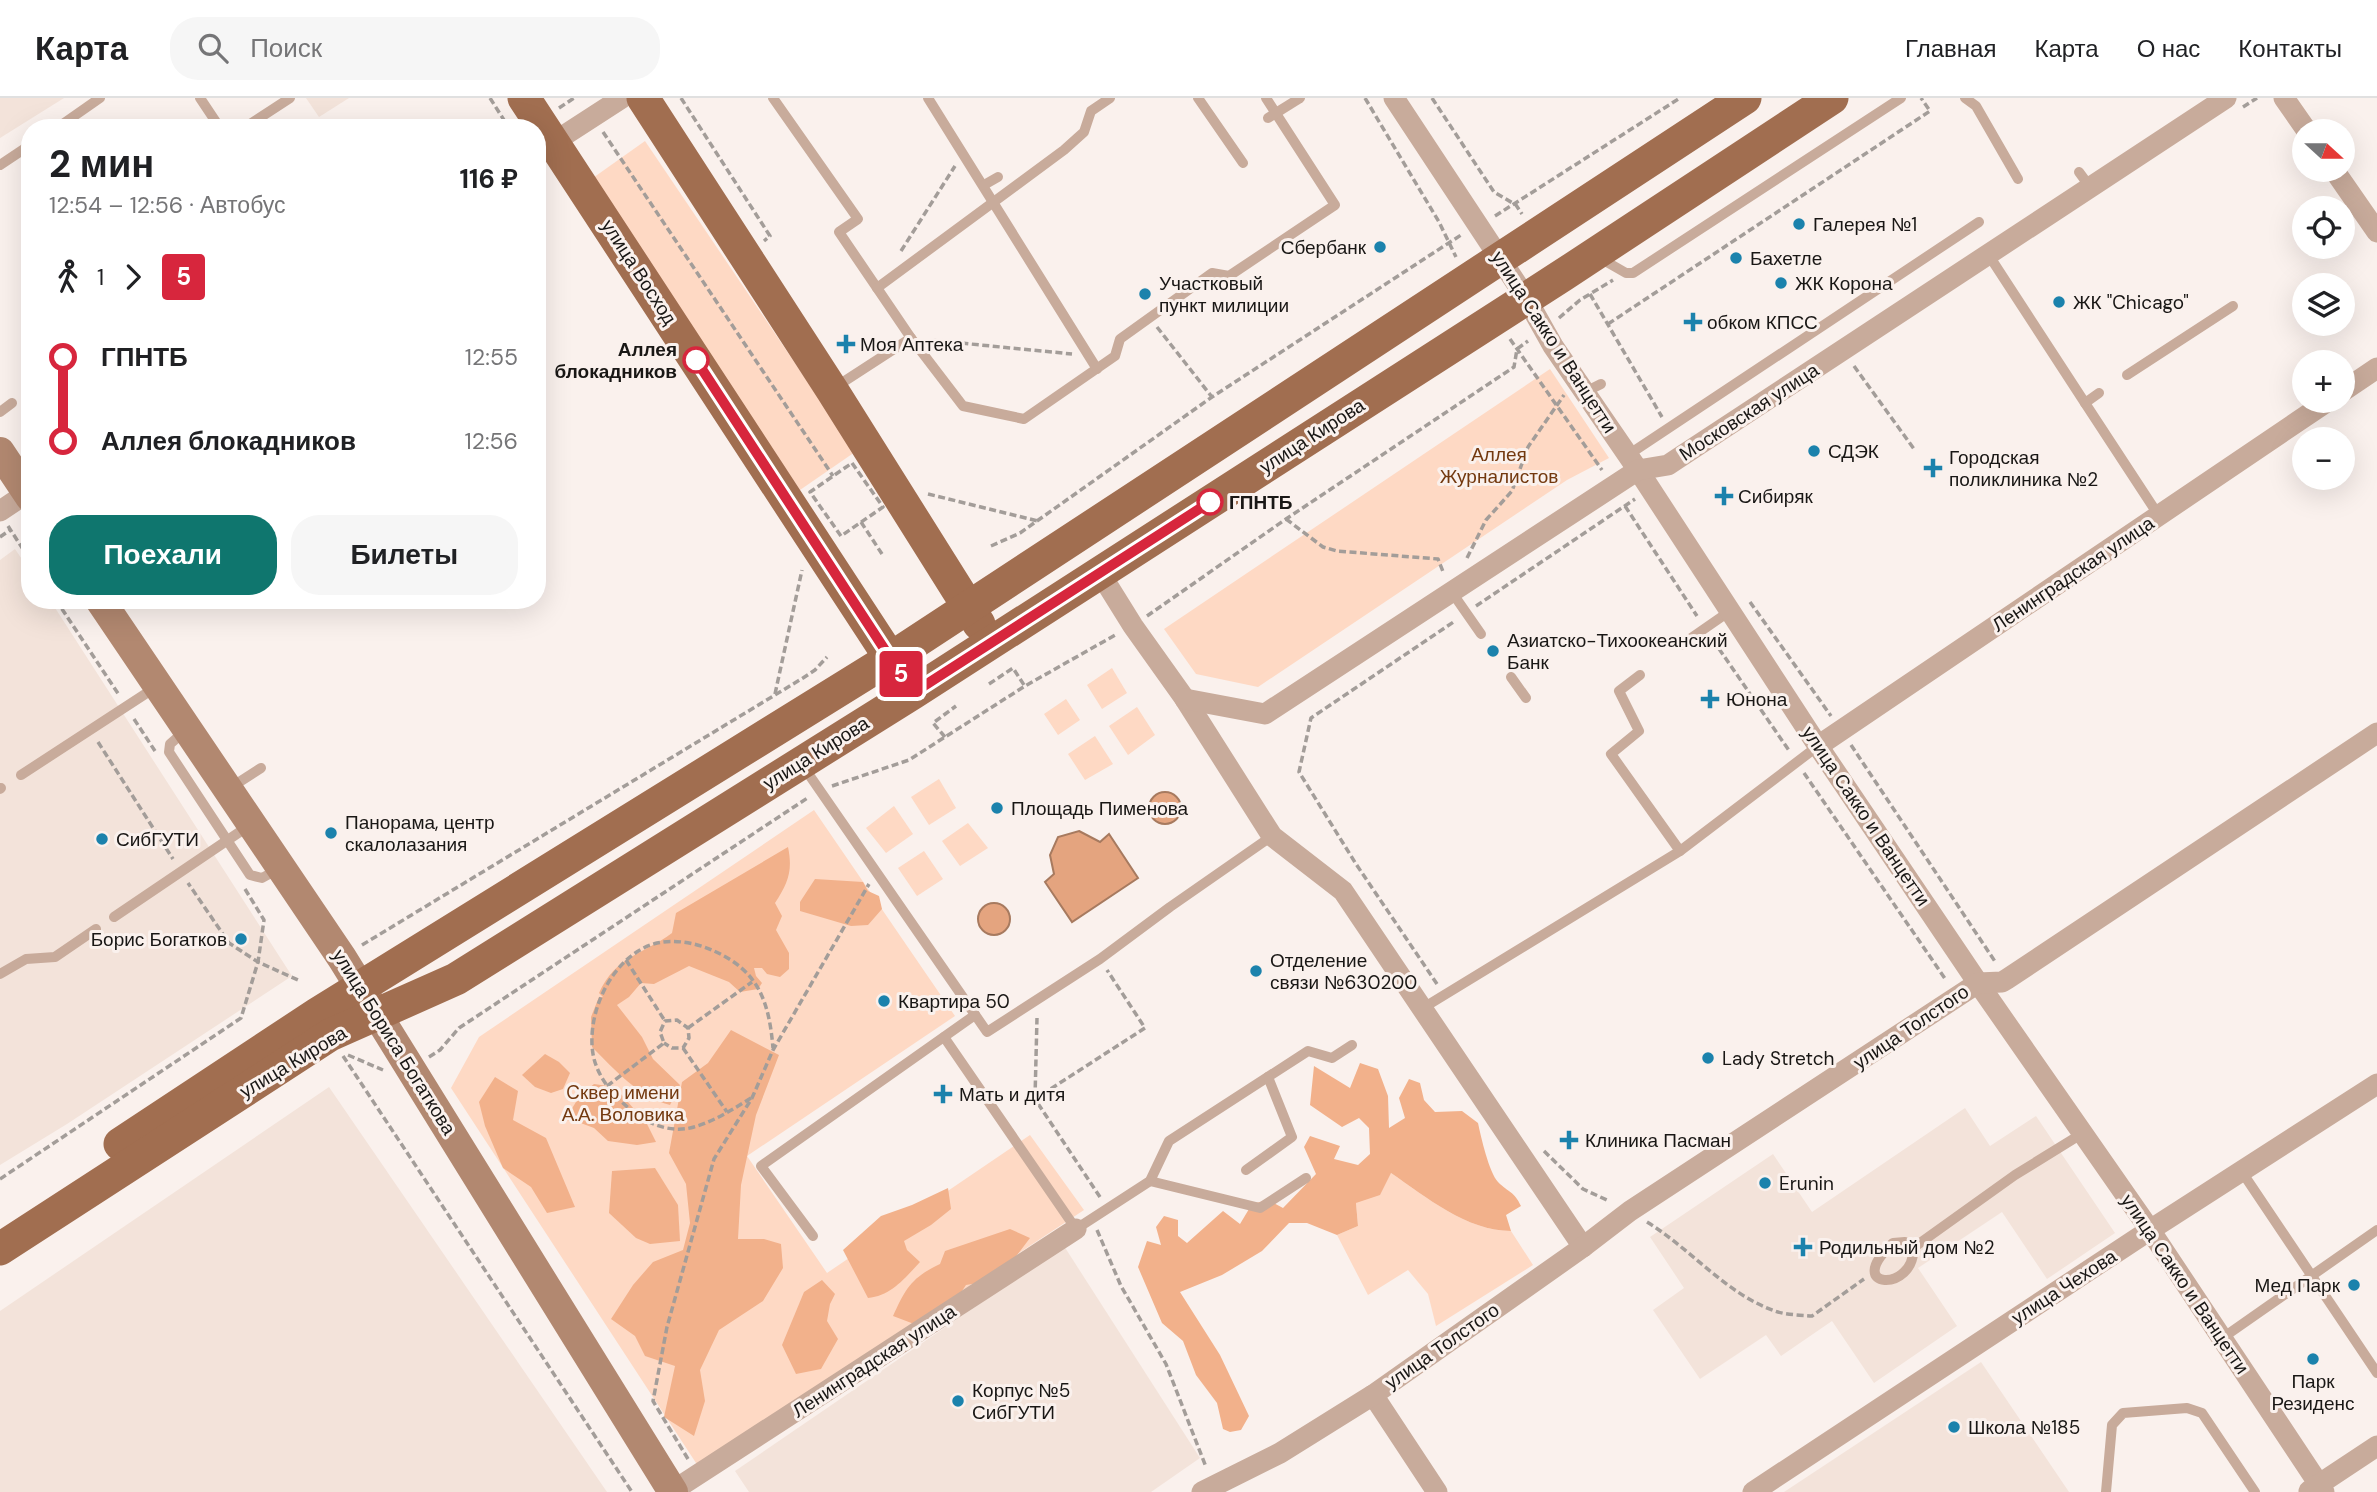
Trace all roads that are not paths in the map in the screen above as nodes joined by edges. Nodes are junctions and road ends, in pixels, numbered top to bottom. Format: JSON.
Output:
{"nodes":[{"id":1,"x":100,"y":98,"type":"edge"},
{"id":2,"x":200,"y":98,"type":"edge"},
{"id":3,"x":290,"y":98,"type":"edge"},
{"id":4,"x":524,"y":98,"type":"edge"},
{"id":5,"x":622,"y":98,"type":"edge"},
{"id":6,"x":643,"y":98,"type":"edge"},
{"id":7,"x":773,"y":98,"type":"edge"},
{"id":8,"x":928,"y":98,"type":"edge"},
{"id":9,"x":1110,"y":98,"type":"edge"},
{"id":10,"x":1198,"y":98,"type":"edge"},
{"id":11,"x":1266,"y":98,"type":"edge"},
{"id":12,"x":1300,"y":98,"type":"edge"},
{"id":13,"x":1394,"y":98,"type":"edge"},
{"id":14,"x":1745,"y":98,"type":"edge"},
{"id":15,"x":1832,"y":98,"type":"edge"},
{"id":16,"x":1901,"y":98,"type":"edge"},
{"id":17,"x":1965,"y":98,"type":"edge"},
{"id":18,"x":2284,"y":98,"type":"edge"},
{"id":19,"x":2230,"y":105,"type":"edge"},
{"id":20,"x":1272,"y":116,"type":"junction"},
{"id":21,"x":70,"y":119,"type":"edge"},
{"id":22,"x":214,"y":119,"type":"edge"},
{"id":23,"x":258,"y":119,"type":"edge"},
{"id":24,"x":533,"y":119,"type":"edge"},
{"id":25,"x":2299,"y":119,"type":"edge"},
{"id":26,"x":546,"y":147,"type":"edge"},
{"id":27,"x":546,"y":149,"type":"edge"},
{"id":28,"x":21,"y":151,"type":"edge"},
{"id":29,"x":1243,"y":163,"type":"dead end"},
{"id":30,"x":0,"y":164,"type":"edge"},
{"id":31,"x":998,"y":177,"type":"dead end"},
{"id":32,"x":2018,"y":179,"type":"dead end"},
{"id":33,"x":2342,"y":182,"type":"edge"},
{"id":34,"x":984,"y":185,"type":"junction"},
{"id":35,"x":994,"y":201,"type":"junction"},
{"id":36,"x":1979,"y":222,"type":"dead end"},
{"id":37,"x":2377,"y":232,"type":"edge"},
{"id":38,"x":1593,"y":254,"type":"junction"},
{"id":39,"x":1988,"y":254,"type":"junction"},
{"id":40,"x":1499,"y":259,"type":"junction"},
{"id":41,"x":877,"y":288,"type":"junction"},
{"id":42,"x":1526,"y":298,"type":"junction"},
{"id":43,"x":2233,"y":306,"type":"dead end"},
{"id":44,"x":911,"y":338,"type":"junction"},
{"id":45,"x":2377,"y":368,"type":"edge"},
{"id":46,"x":1097,"y":369,"type":"junction"},
{"id":47,"x":2127,"y":375,"type":"dead end"},
{"id":48,"x":2355,"y":383,"type":"edge"},
{"id":49,"x":832,"y":390,"type":"junction"},
{"id":50,"x":2099,"y":393,"type":"dead end"},
{"id":51,"x":2085,"y":402,"type":"junction"},
{"id":52,"x":12,"y":403,"type":"dead end"},
{"id":53,"x":0,"y":412,"type":"edge"},
{"id":54,"x":2310,"y":413,"type":"edge"},
{"id":55,"x":0,"y":452,"type":"edge"},
{"id":56,"x":1633,"y":462,"type":"junction"},
{"id":57,"x":21,"y":482,"type":"edge"},
{"id":58,"x":21,"y":500,"type":"edge"},
{"id":59,"x":3,"y":516,"type":"edge"},
{"id":60,"x":2159,"y":516,"type":"junction"},
{"id":61,"x":1100,"y":573,"type":"junction"},
{"id":62,"x":1451,"y":592,"type":"junction"},
{"id":63,"x":968,"y":606,"type":"junction"},
{"id":64,"x":106,"y":609,"type":"edge"},
{"id":65,"x":1730,"y":611,"type":"junction"},
{"id":66,"x":1481,"y":634,"type":"dead end"},
{"id":67,"x":992,"y":643,"type":"junction"},
{"id":68,"x":1681,"y":646,"type":"dead end"},
{"id":69,"x":891,"y":658,"type":"junction"},
{"id":70,"x":1640,"y":675,"type":"dead end"},
{"id":71,"x":1511,"y":677,"type":"dead end"},
{"id":72,"x":158,"y":686,"type":"junction"},
{"id":73,"x":913,"y":693,"type":"junction"},
{"id":74,"x":1526,"y":698,"type":"dead end"},
{"id":75,"x":1185,"y":699,"type":"junction"},
{"id":76,"x":187,"y":730,"type":"junction"},
{"id":77,"x":2375,"y":739,"type":"edge"},
{"id":78,"x":1818,"y":746,"type":"junction"},
{"id":79,"x":261,"y":768,"type":"dead end"},
{"id":80,"x":22,"y":775,"type":"dead end"},
{"id":81,"x":810,"y":776,"type":"junction"},
{"id":82,"x":228,"y":789,"type":"junction"},
{"id":83,"x":240,"y":832,"type":"junction"},
{"id":84,"x":1272,"y":836,"type":"junction"},
{"id":85,"x":1681,"y":851,"type":"junction"},
{"id":86,"x":114,"y":917,"type":"dead end"},
{"id":87,"x":96,"y":929,"type":"dead end"},
{"id":88,"x":0,"y":974,"type":"edge"},
{"id":89,"x":1978,"y":983,"type":"junction"},
{"id":90,"x":368,"y":1001,"type":"junction"},
{"id":91,"x":1423,"y":1008,"type":"junction"},
{"id":92,"x":975,"y":1015,"type":"junction"},
{"id":93,"x":944,"y":1037,"type":"junction"},
{"id":94,"x":1352,"y":1045,"type":"dead end"},
{"id":95,"x":1268,"y":1077,"type":"junction"},
{"id":96,"x":2377,"y":1084,"type":"edge"},
{"id":97,"x":2083,"y":1133,"type":"junction"},
{"id":98,"x":1246,"y":1170,"type":"dead end"},
{"id":99,"x":2242,"y":1172,"type":"junction"},
{"id":100,"x":1306,"y":1178,"type":"dead end"},
{"id":101,"x":1150,"y":1181,"type":"junction"},
{"id":102,"x":0,"y":1223,"type":"edge"},
{"id":103,"x":1084,"y":1224,"type":"junction"},
{"id":104,"x":2150,"y":1230,"type":"junction"},
{"id":105,"x":2377,"y":1230,"type":"edge"},
{"id":106,"x":813,"y":1236,"type":"dead end"},
{"id":107,"x":1583,"y":1247,"type":"junction"},
{"id":108,"x":1913,"y":1248,"type":"junction"},
{"id":109,"x":0,"y":1249,"type":"edge"},
{"id":110,"x":2312,"y":1274,"type":"junction"},
{"id":111,"x":2221,"y":1339,"type":"junction"},
{"id":112,"x":2377,"y":1373,"type":"edge"},
{"id":113,"x":1373,"y":1395,"type":"junction"},
{"id":114,"x":2377,"y":1446,"type":"edge"},
{"id":115,"x":1207,"y":1489,"type":"edge"},
{"id":116,"x":2317,"y":1489,"type":"edge"},
{"id":117,"x":672,"y":1492,"type":"edge"},
{"id":118,"x":1437,"y":1492,"type":"edge"},
{"id":119,"x":1753,"y":1492,"type":"edge"},
{"id":120,"x":2106,"y":1492,"type":"edge"},
{"id":121,"x":2255,"y":1492,"type":"edge"}],
"edges":[{"from":1,"to":21,"type":"lane"},
{"from":2,"to":22,"type":"lane"},
{"from":3,"to":23,"type":"lane"},
{"from":4,"to":24,"type":"main road","name":"улица Восход"},
{"from":5,"to":26,"type":"street"},
{"from":6,"to":49,"type":"main road"},
{"from":7,"to":41,"type":"lane"},
{"from":8,"to":34,"type":"lane"},
{"from":9,"to":35,"type":"lane"},
{"from":10,"to":29,"type":"lane"},
{"from":11,"to":20,"type":"lane"},
{"from":12,"to":20,"type":"lane"},
{"from":13,"to":40,"type":"street","name":"улица Сакко и Ванцетти"},
{"from":14,"to":40,"type":"main road","name":"улица Кирова"},
{"from":15,"to":38,"type":"main road","name":"улица Кирова"},
{"from":16,"to":38,"type":"lane"},
{"from":17,"to":32,"type":"lane"},
{"from":18,"to":25,"type":"street"},
{"from":19,"to":39,"type":"street","name":"Московская улица"},
{"from":20,"to":46,"type":"lane"},
{"from":27,"to":69,"type":"main road","name":"улица Восход"},
{"from":28,"to":30,"type":"lane"},
{"from":31,"to":34,"type":"lane"},
{"from":33,"to":37,"type":"street"},
{"from":34,"to":35,"type":"lane"},
{"from":35,"to":41,"type":"lane"},
{"from":35,"to":46,"type":"lane"},
{"from":36,"to":56,"type":"lane"},
{"from":38,"to":42,"type":"main road","name":"улица Кирова"},
{"from":39,"to":51,"type":"lane"},
{"from":39,"to":56,"type":"street","name":"Московская улица"},
{"from":40,"to":42,"type":"street","name":"улица Сакко и Ванцетти"},
{"from":40,"to":63,"type":"main road","name":"улица Кирова"},
{"from":41,"to":44,"type":"lane"},
{"from":42,"to":56,"type":"street","name":"улица Сакко и Ванцетти"},
{"from":42,"to":61,"type":"main road","name":"улица Кирова"},
{"from":43,"to":47,"type":"lane"},
{"from":44,"to":46,"type":"lane"},
{"from":44,"to":49,"type":"lane"},
{"from":45,"to":48,"type":"street"},
{"from":49,"to":63,"type":"main road"},
{"from":50,"to":51,"type":"lane"},
{"from":51,"to":60,"type":"lane"},
{"from":52,"to":53,"type":"lane"},
{"from":54,"to":60,"type":"street","name":"Ленинградская улица"},
{"from":55,"to":57,"type":"main road"},
{"from":56,"to":62,"type":"street","name":"Московская улица"},
{"from":56,"to":65,"type":"street","name":"улица Сакко и Ванцетти"},
{"from":58,"to":59,"type":"street"},
{"from":60,"to":78,"type":"street","name":"Ленинградская улица"},
{"from":61,"to":67,"type":"main road","name":"улица Кирова"},
{"from":61,"to":75,"type":"street"},
{"from":62,"to":66,"type":"lane"},
{"from":62,"to":75,"type":"street","name":"Московская улица"},
{"from":63,"to":67,"type":"main road"},
{"from":63,"to":69,"type":"main road","name":"улица Кирова"},
{"from":64,"to":72,"type":"main road","name":"улица Бориса Богаткова"},
{"from":65,"to":68,"type":"lane"},
{"from":65,"to":78,"type":"street","name":"улица Сакко и Ванцетти"},
{"from":67,"to":73,"type":"main road","name":"улица Кирова"},
{"from":69,"to":73,"type":"main road","name":"улица Восход"},
{"from":69,"to":90,"type":"main road","name":"улица Кирова"},
{"from":70,"to":85,"type":"lane"},
{"from":71,"to":74,"type":"lane"},
{"from":72,"to":76,"type":"main road","name":"улица Бориса Богаткова"},
{"from":72,"to":80,"type":"lane"},
{"from":73,"to":81,"type":"main road","name":"улица Кирова"},
{"from":75,"to":84,"type":"street"},
{"from":76,"to":82,"type":"main road","name":"улица Бориса Богаткова"},
{"from":76,"to":83,"type":"lane"},
{"from":77,"to":89,"type":"street","name":"улица Толстого"},
{"from":78,"to":85,"type":"lane"},
{"from":78,"to":89,"type":"street","name":"улица Сакко и Ванцетти"},
{"from":79,"to":82,"type":"lane"},
{"from":81,"to":90,"type":"main road","name":"улица Кирова"},
{"from":81,"to":92,"type":"lane"},
{"from":82,"to":83,"type":"main road","name":"улица Бориса Богаткова"},
{"from":83,"to":86,"type":"lane"},
{"from":83,"to":90,"type":"main road","name":"улица Бориса Богаткова"},
{"from":84,"to":91,"type":"street"},
{"from":84,"to":92,"type":"lane"},
{"from":85,"to":91,"type":"lane"},
{"from":87,"to":88,"type":"lane"},
{"from":89,"to":97,"type":"street","name":"улица Сакко и Ванцетти"},
{"from":89,"to":107,"type":"street","name":"улица Толстого"},
{"from":90,"to":102,"type":"main road","name":"улица Кирова"},
{"from":90,"to":109,"type":"main road","name":"улица Кирова"},
{"from":90,"to":117,"type":"main road","name":"улица Бориса Богаткова"},
{"from":91,"to":107,"type":"street"},
{"from":92,"to":93,"type":"lane"},
{"from":93,"to":103,"type":"lane"},
{"from":93,"to":106,"type":"lane"},
{"from":94,"to":95,"type":"lane"},
{"from":95,"to":98,"type":"lane"},
{"from":95,"to":101,"type":"lane"},
{"from":96,"to":99,"type":"street","name":"улица Чехова"},
{"from":97,"to":104,"type":"street","name":"улица Сакко и Ванцетти"},
{"from":97,"to":108,"type":"lane"},
{"from":99,"to":104,"type":"street","name":"улица Чехова"},
{"from":99,"to":110,"type":"lane"},
{"from":100,"to":101,"type":"lane"},
{"from":101,"to":103,"type":"lane"},
{"from":103,"to":117,"type":"street","name":"Ленинградская улица"},
{"from":104,"to":111,"type":"street","name":"улица Сакко и Ванцетти"},
{"from":104,"to":119,"type":"street","name":"улица Чехова"},
{"from":105,"to":110,"type":"lane"},
{"from":107,"to":113,"type":"street","name":"улица Толстого"},
{"from":108,"to":108,"type":"lane"},
{"from":110,"to":111,"type":"lane"},
{"from":110,"to":112,"type":"lane"},
{"from":111,"to":116,"type":"street","name":"улица Сакко и Ванцетти"},
{"from":113,"to":115,"type":"street","name":"улица Толстого"},
{"from":113,"to":118,"type":"street"},
{"from":114,"to":116,"type":"street"},
{"from":120,"to":121,"type":"lane"}]}
